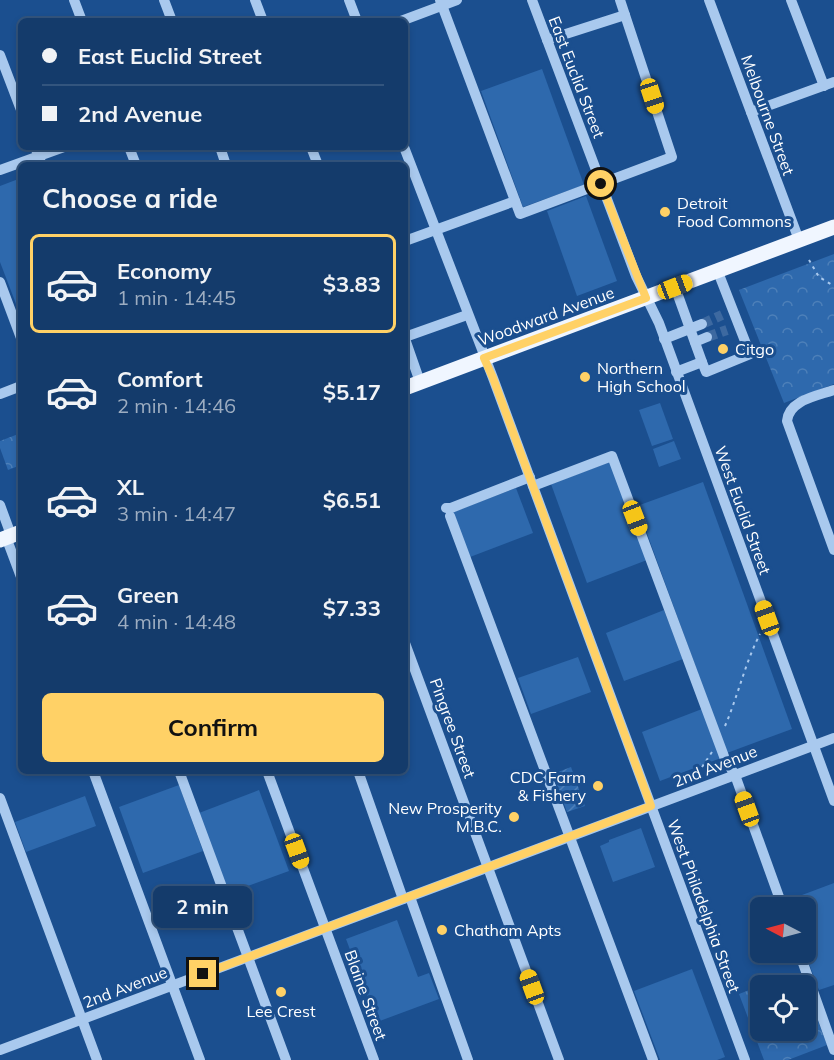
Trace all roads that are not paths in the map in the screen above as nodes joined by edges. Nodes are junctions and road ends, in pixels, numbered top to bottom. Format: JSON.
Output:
{"nodes":[{"id":1,"x":74,"y":0,"type":"edge"},
{"id":2,"x":164,"y":0,"type":"edge"},
{"id":3,"x":255,"y":0,"type":"edge"},
{"id":4,"x":349,"y":0,"type":"edge"},
{"id":5,"x":457,"y":0,"type":"edge"},
{"id":6,"x":532,"y":0,"type":"edge"},
{"id":7,"x":620,"y":0,"type":"edge"},
{"id":8,"x":709,"y":0,"type":"edge"},
{"id":9,"x":791,"y":0,"type":"edge"},
{"id":10,"x":441,"y":3,"type":"edge"},
{"id":11,"x":625,"y":15,"type":"junction"},
{"id":12,"x":81,"y":18,"type":"edge"},
{"id":13,"x":171,"y":18,"type":"edge"},
{"id":14,"x":262,"y":18,"type":"edge"},
{"id":15,"x":356,"y":18,"type":"edge"},
{"id":16,"x":408,"y":18,"type":"edge"},
{"id":17,"x":547,"y":40,"type":"junction"},
{"id":18,"x":0,"y":55,"type":"edge"},
{"id":19,"x":829,"y":84,"type":"edge"},
{"id":20,"x":18,"y":102,"type":"edge"},
{"id":21,"x":751,"y":112,"type":"junction"},
{"id":22,"x":55,"y":150,"type":"edge"},
{"id":23,"x":405,"y":150,"type":"edge"},
{"id":24,"x":38,"y":156,"type":"edge"},
{"id":25,"x":22,"y":162,"type":"edge"},
{"id":26,"x":18,"y":163,"type":"edge"},
{"id":27,"x":0,"y":170,"type":"edge"},
{"id":28,"x":601,"y":184,"type":"junction"},
{"id":29,"x":516,"y":201,"type":"junction"},
{"id":30,"x":834,"y":227,"type":"edge"},
{"id":31,"x":436,"y":230,"type":"junction"},
{"id":32,"x":408,"y":240,"type":"edge"},
{"id":33,"x":799,"y":240,"type":"junction"},
{"id":34,"x":717,"y":272,"type":"junction"},
{"id":35,"x":0,"y":282,"type":"edge"},
{"id":36,"x":675,"y":287,"type":"junction"},
{"id":37,"x":646,"y":298,"type":"junction"},
{"id":38,"x":734,"y":310,"type":"junction"},
{"id":39,"x":467,"y":315,"type":"junction"},
{"id":40,"x":722,"y":315,"type":"tunnel mouth"},
{"id":41,"x":702,"y":324,"type":"tunnel mouth"},
{"id":42,"x":739,"y":325,"type":"junction"},
{"id":43,"x":690,"y":328,"type":"junction"},
{"id":44,"x":18,"y":330,"type":"edge"},
{"id":45,"x":727,"y":330,"type":"tunnel mouth"},
{"id":46,"x":408,"y":337,"type":"edge"},
{"id":47,"x":707,"y":337,"type":"tunnel mouth"},
{"id":48,"x":664,"y":339,"type":"junction"},
{"id":49,"x":695,"y":342,"type":"junction"},
{"id":50,"x":408,"y":347,"type":"edge"},
{"id":51,"x":484,"y":358,"type":"junction"},
{"id":52,"x":702,"y":362,"type":"junction"},
{"id":53,"x":676,"y":372,"type":"junction"},
{"id":54,"x":420,"y":382,"type":"junction"},
{"id":55,"x":18,"y":387,"type":"edge"},
{"id":56,"x":408,"y":387,"type":"edge"},
{"id":57,"x":834,"y":390,"type":"edge"},
{"id":58,"x":0,"y":394,"type":"edge"},
{"id":59,"x":531,"y":482,"type":"junction"},
{"id":60,"x":0,"y":505,"type":"edge"},
{"id":61,"x":10,"y":536,"type":"edge"},
{"id":62,"x":834,"y":550,"type":"edge"},
{"id":63,"x":18,"y":566,"type":"edge"},
{"id":64,"x":408,"y":651,"type":"edge"},
{"id":65,"x":834,"y":738,"type":"edge"},
{"id":66,"x":814,"y":745,"type":"junction"},
{"id":67,"x":94,"y":774,"type":"edge"},
{"id":68,"x":180,"y":774,"type":"edge"},
{"id":69,"x":268,"y":774,"type":"edge"},
{"id":70,"x":358,"y":774,"type":"edge"},
{"id":71,"x":735,"y":775,"type":"junction"},
{"id":72,"x":0,"y":798,"type":"edge"},
{"id":73,"x":834,"y":801,"type":"edge"},
{"id":74,"x":651,"y":806,"type":"junction"},
{"id":75,"x":570,"y":837,"type":"junction"},
{"id":76,"x":488,"y":867,"type":"junction"},
{"id":77,"x":779,"y":897,"type":"edge"},
{"id":78,"x":406,"y":898,"type":"junction"},
{"id":79,"x":325,"y":928,"type":"junction"},
{"id":80,"x":247,"y":957,"type":"junction"},
{"id":81,"x":803,"y":963,"type":"edge"},
{"id":82,"x":172,"y":986,"type":"junction"},
{"id":83,"x":82,"y":1020,"type":"junction"},
{"id":84,"x":834,"y":1050,"type":"edge"},
{"id":85,"x":2,"y":1052,"type":"edge"},
{"id":86,"x":97,"y":1060,"type":"edge"},
{"id":87,"x":200,"y":1060,"type":"edge"},
{"id":88,"x":286,"y":1060,"type":"edge"},
{"id":89,"x":374,"y":1060,"type":"edge"},
{"id":90,"x":468,"y":1060,"type":"edge"},
{"id":91,"x":560,"y":1060,"type":"edge"},
{"id":92,"x":653,"y":1060,"type":"edge"},
{"id":93,"x":745,"y":1060,"type":"edge"}],
"edges":[{"from":1,"to":12,"type":"street"},
{"from":2,"to":13,"type":"street"},
{"from":3,"to":14,"type":"street"},
{"from":4,"to":15,"type":"street"},
{"from":5,"to":10,"type":"street"},
{"from":6,"to":17,"type":"street","name":"East Euclid Street"},
{"from":7,"to":11,"type":"street"},
{"from":8,"to":21,"type":"street","name":"Melbourne Street"},
{"from":9,"to":19,"type":"street"},
{"from":10,"to":16,"type":"street"},
{"from":10,"to":29,"type":"street"},
{"from":11,"to":17,"type":"street"},
{"from":11,"to":28,"type":"street"},
{"from":17,"to":28,"type":"street","name":"East Euclid Street"},
{"from":18,"to":20,"type":"street"},
{"from":19,"to":21,"type":"street"},
{"from":21,"to":33,"type":"street","name":"Melbourne Street"},
{"from":22,"to":24,"type":"street"},
{"from":23,"to":31,"type":"street","name":"West Philadelphia Street"},
{"from":24,"to":25,"type":"street"},
{"from":26,"to":27,"type":"street"},
{"from":28,"to":29,"type":"street"},
{"from":28,"to":37,"type":"street","name":"East Euclid Street"},
{"from":29,"to":31,"type":"street"},
{"from":30,"to":33,"type":"main road","name":"Woodward Avenue"},
{"from":31,"to":32,"type":"street"},
{"from":31,"to":39,"type":"street","name":"West Philadelphia Street"},
{"from":33,"to":34,"type":"main road","name":"Woodward Avenue"},
{"from":34,"to":36,"type":"main road","name":"Woodward Avenue"},
{"from":34,"to":38,"type":"street"},
{"from":35,"to":44,"type":"street"},
{"from":36,"to":37,"type":"main road","name":"Woodward Avenue"},
{"from":36,"to":43,"type":"street"},
{"from":37,"to":48,"type":"street","name":"West Euclid Street"},
{"from":37,"to":51,"type":"main road","name":"Woodward Avenue"},
{"from":38,"to":40,"type":"street"},
{"from":38,"to":42,"type":"street"},
{"from":39,"to":46,"type":"street"},
{"from":39,"to":51,"type":"street","name":"West Philadelphia Street"},
{"from":41,"to":43,"type":"street"},
{"from":42,"to":45,"type":"street"},
{"from":42,"to":52,"type":"street"},
{"from":43,"to":48,"type":"street"},
{"from":43,"to":49,"type":"street"},
{"from":47,"to":49,"type":"street"},
{"from":48,"to":53,"type":"street","name":"West Euclid Street"},
{"from":49,"to":52,"type":"street"},
{"from":50,"to":54,"type":"street"},
{"from":51,"to":54,"type":"main road","name":"Woodward Avenue"},
{"from":51,"to":59,"type":"street","name":"West Philadelphia Street"},
{"from":52,"to":53,"type":"street"},
{"from":53,"to":66,"type":"street","name":"West Euclid Street"},
{"from":54,"to":56,"type":"main road","name":"Woodward Avenue"},
{"from":55,"to":58,"type":"street"},
{"from":57,"to":62,"type":"street"},
{"from":59,"to":71,"type":"street"},
{"from":59,"to":74,"type":"street","name":"West Philadelphia Street"},
{"from":59,"to":75,"type":"street"},
{"from":60,"to":61,"type":"street"},
{"from":61,"to":63,"type":"street"},
{"from":64,"to":76,"type":"street","name":"Pingree Street"},
{"from":65,"to":66,"type":"street","name":"2nd Avenue"},
{"from":66,"to":71,"type":"street","name":"2nd Avenue"},
{"from":66,"to":73,"type":"street","name":"West Euclid Street"},
{"from":67,"to":82,"type":"street"},
{"from":68,"to":80,"type":"street"},
{"from":69,"to":79,"type":"street","name":"Blaine Street"},
{"from":70,"to":78,"type":"street"},
{"from":71,"to":74,"type":"street","name":"2nd Avenue"},
{"from":71,"to":77,"type":"street"},
{"from":72,"to":83,"type":"street"},
{"from":74,"to":75,"type":"street","name":"2nd Avenue"},
{"from":74,"to":93,"type":"street","name":"West Philadelphia Street"},
{"from":75,"to":76,"type":"street","name":"2nd Avenue"},
{"from":75,"to":92,"type":"street"},
{"from":76,"to":78,"type":"street","name":"2nd Avenue"},
{"from":76,"to":91,"type":"street","name":"Pingree Street"},
{"from":78,"to":79,"type":"street","name":"2nd Avenue"},
{"from":78,"to":90,"type":"street"},
{"from":79,"to":80,"type":"street","name":"2nd Avenue"},
{"from":79,"to":89,"type":"street","name":"Blaine Street"},
{"from":80,"to":82,"type":"street","name":"2nd Avenue"},
{"from":80,"to":88,"type":"street"},
{"from":81,"to":84,"type":"street"},
{"from":82,"to":83,"type":"street","name":"2nd Avenue"},
{"from":82,"to":87,"type":"street"},
{"from":83,"to":85,"type":"street","name":"2nd Avenue"},
{"from":83,"to":86,"type":"street"}]}
